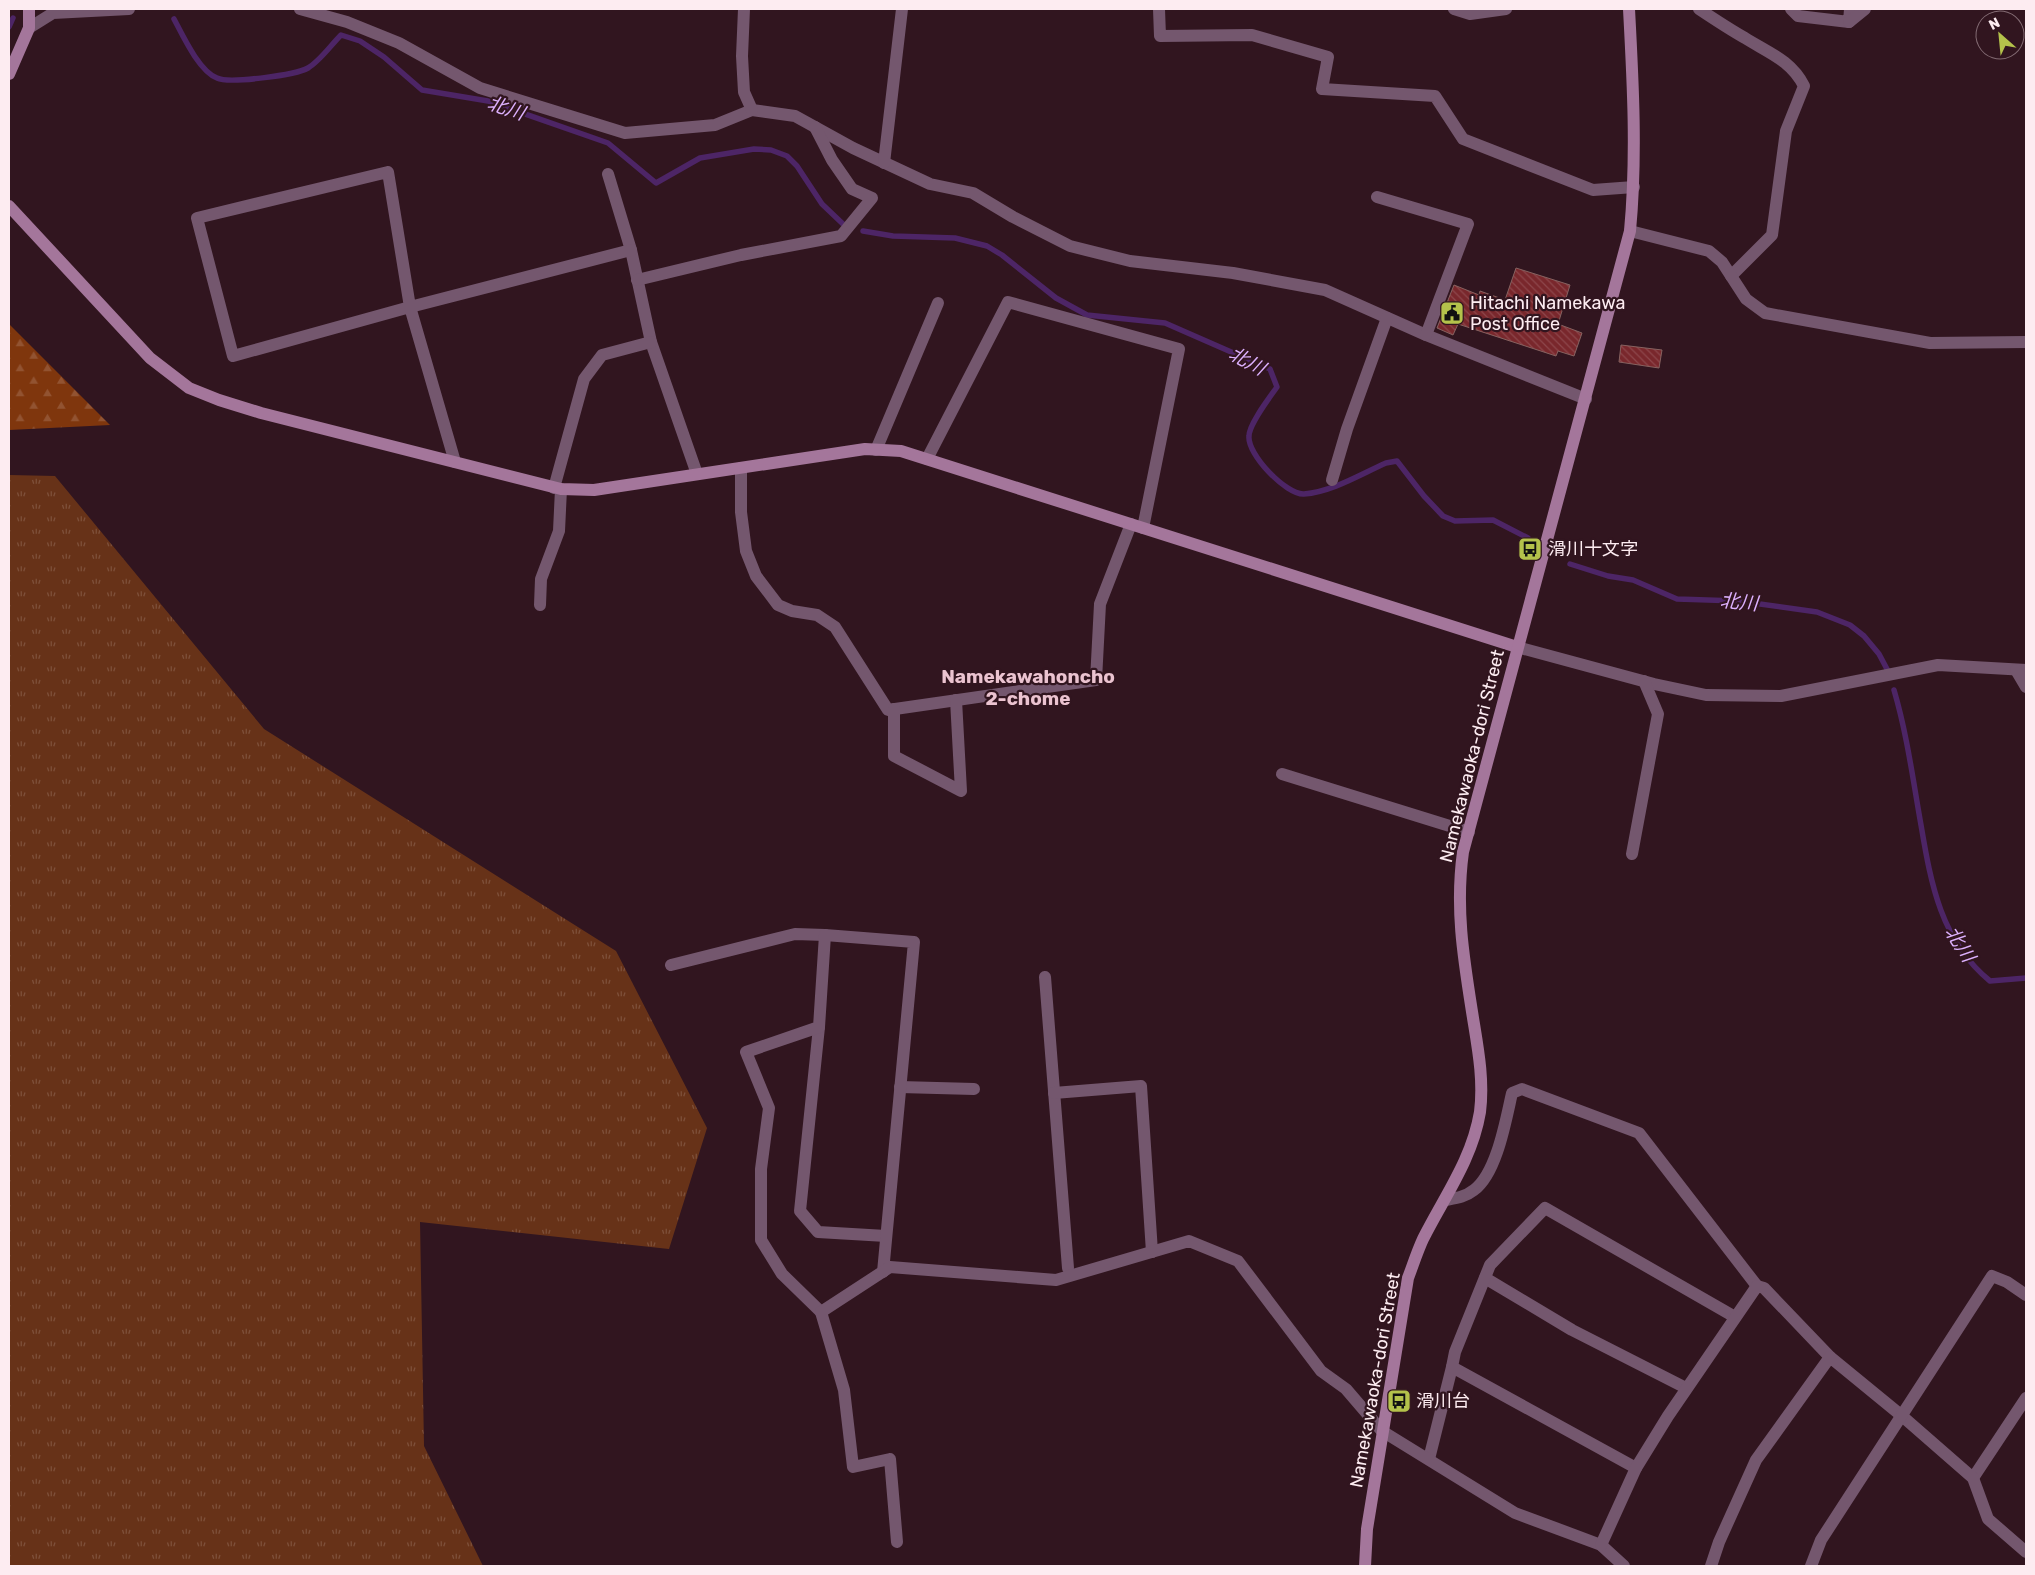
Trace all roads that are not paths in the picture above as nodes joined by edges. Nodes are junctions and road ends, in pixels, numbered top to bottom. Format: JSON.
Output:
{"nodes":[{"id":1,"x":29,"y":9,"type":"edge"},
{"id":2,"x":129,"y":9,"type":"edge"},
{"id":3,"x":300,"y":9,"type":"edge"},
{"id":4,"x":744,"y":9,"type":"edge"},
{"id":5,"x":902,"y":9,"type":"edge"},
{"id":6,"x":1159,"y":9,"type":"edge"},
{"id":7,"x":1454,"y":9,"type":"edge"},
{"id":8,"x":1506,"y":9,"type":"edge"},
{"id":9,"x":1629,"y":9,"type":"edge"},
{"id":10,"x":1699,"y":9,"type":"edge"},
{"id":11,"x":1791,"y":9,"type":"edge"},
{"id":12,"x":1850,"y":9,"type":"edge"},
{"id":13,"x":1865,"y":9,"type":"edge"},
{"id":14,"x":1849,"y":22,"type":"junction"},
{"id":15,"x":29,"y":28,"type":"junction"},
{"id":16,"x":9,"y":74,"type":"edge"},
{"id":17,"x":752,"y":110,"type":"junction"},
{"id":18,"x":815,"y":127,"type":"junction"},
{"id":19,"x":884,"y":163,"type":"junction"},
{"id":20,"x":608,"y":174,"type":"dead end"},
{"id":21,"x":1634,"y":187,"type":"junction"},
{"id":22,"x":1377,"y":197,"type":"dead end"},
{"id":23,"x":9,"y":206,"type":"edge"},
{"id":24,"x":1630,"y":231,"type":"junction"},
{"id":25,"x":631,"y":250,"type":"junction"},
{"id":26,"x":1731,"y":276,"type":"junction"},
{"id":27,"x":637,"y":280,"type":"junction"},
{"id":28,"x":938,"y":303,"type":"dead end"},
{"id":29,"x":410,"y":306,"type":"junction"},
{"id":30,"x":1386,"y":318,"type":"junction"},
{"id":31,"x":1426,"y":334,"type":"junction"},
{"id":32,"x":651,"y":342,"type":"junction"},
{"id":33,"x":2026,"y":342,"type":"edge"},
{"id":34,"x":1586,"y":399,"type":"junction"},
{"id":35,"x":876,"y":450,"type":"junction"},
{"id":36,"x":927,"y":459,"type":"junction"},
{"id":37,"x":455,"y":462,"type":"junction"},
{"id":38,"x":741,"y":468,"type":"junction"},
{"id":39,"x":697,"y":474,"type":"junction"},
{"id":40,"x":1332,"y":480,"type":"dead end"},
{"id":41,"x":558,"y":489,"type":"junction"},
{"id":42,"x":1137,"y":526,"type":"junction"},
{"id":43,"x":540,"y":605,"type":"dead end"},
{"id":44,"x":1517,"y":647,"type":"junction"},
{"id":45,"x":2021,"y":670,"type":"edge"},
{"id":46,"x":1644,"y":681,"type":"junction"},
{"id":47,"x":2026,"y":687,"type":"edge"},
{"id":48,"x":956,"y":700,"type":"junction"},
{"id":49,"x":894,"y":709,"type":"junction"},
{"id":50,"x":1282,"y":774,"type":"dead end"},
{"id":51,"x":1469,"y":832,"type":"junction"},
{"id":52,"x":1632,"y":854,"type":"dead end"},
{"id":53,"x":825,"y":935,"type":"junction"},
{"id":54,"x":671,"y":966,"type":"dead end"},
{"id":55,"x":1045,"y":977,"type":"dead end"},
{"id":56,"x":819,"y":1026,"type":"junction"},
{"id":57,"x":900,"y":1087,"type":"junction"},
{"id":58,"x":974,"y":1089,"type":"dead end"},
{"id":59,"x":1054,"y":1093,"type":"junction"},
{"id":60,"x":1446,"y":1200,"type":"junction"},
{"id":61,"x":886,"y":1236,"type":"junction"},
{"id":62,"x":1152,"y":1252,"type":"junction"},
{"id":63,"x":1068,"y":1268,"type":"dead end"},
{"id":64,"x":883,"y":1272,"type":"junction"},
{"id":65,"x":1485,"y":1278,"type":"junction"},
{"id":66,"x":1757,"y":1286,"type":"junction"},
{"id":67,"x":2026,"y":1295,"type":"edge"},
{"id":68,"x":821,"y":1312,"type":"junction"},
{"id":69,"x":1735,"y":1317,"type":"junction"},
{"id":70,"x":1830,"y":1357,"type":"junction"},
{"id":71,"x":1452,"y":1367,"type":"junction"},
{"id":72,"x":1686,"y":1388,"type":"junction"},
{"id":73,"x":2026,"y":1398,"type":"edge"},
{"id":74,"x":1902,"y":1416,"type":"junction"},
{"id":75,"x":1382,"y":1430,"type":"junction"},
{"id":76,"x":1429,"y":1459,"type":"junction"},
{"id":77,"x":1636,"y":1468,"type":"junction"},
{"id":78,"x":1973,"y":1478,"type":"junction"},
{"id":79,"x":898,"y":1542,"type":"dead end"},
{"id":80,"x":1601,"y":1545,"type":"junction"},
{"id":81,"x":2026,"y":1552,"type":"edge"},
{"id":82,"x":1365,"y":1566,"type":"edge"},
{"id":83,"x":1624,"y":1566,"type":"edge"},
{"id":84,"x":1711,"y":1566,"type":"edge"},
{"id":85,"x":1811,"y":1566,"type":"edge"}],
"edges":[{"from":1,"to":15,"type":"street"},
{"from":2,"to":15,"type":"street"},
{"from":3,"to":17,"type":"street"},
{"from":4,"to":17,"type":"street"},
{"from":5,"to":19,"type":"street"},
{"from":6,"to":21,"type":"street"},
{"from":7,"to":8,"type":"street"},
{"from":9,"to":21,"type":"street","name":"Namekawaoka-dori Street"},
{"from":10,"to":26,"type":"street"},
{"from":11,"to":14,"type":"street"},
{"from":12,"to":14,"type":"street"},
{"from":13,"to":14,"type":"street"},
{"from":15,"to":16,"type":"street"},
{"from":17,"to":18,"type":"street"},
{"from":18,"to":19,"type":"street"},
{"from":18,"to":27,"type":"street"},
{"from":19,"to":30,"type":"street"},
{"from":20,"to":25,"type":"street"},
{"from":21,"to":24,"type":"street","name":"Namekawaoka-dori Street"},
{"from":22,"to":31,"type":"street"},
{"from":23,"to":37,"type":"street"},
{"from":24,"to":26,"type":"street"},
{"from":24,"to":34,"type":"street","name":"Namekawaoka-dori Street"},
{"from":25,"to":27,"type":"street"},
{"from":25,"to":29,"type":"street"},
{"from":26,"to":33,"type":"street"},
{"from":27,"to":32,"type":"street"},
{"from":28,"to":35,"type":"street"},
{"from":29,"to":29,"type":"street"},
{"from":29,"to":37,"type":"street"},
{"from":30,"to":31,"type":"street"},
{"from":30,"to":40,"type":"street"},
{"from":31,"to":34,"type":"street"},
{"from":32,"to":39,"type":"street"},
{"from":32,"to":41,"type":"street"},
{"from":34,"to":44,"type":"street","name":"Namekawaoka-dori Street"},
{"from":35,"to":36,"type":"street"},
{"from":35,"to":38,"type":"street"},
{"from":36,"to":42,"type":"street"},
{"from":36,"to":42,"type":"street"},
{"from":37,"to":41,"type":"street"},
{"from":38,"to":39,"type":"street"},
{"from":38,"to":49,"type":"street"},
{"from":39,"to":41,"type":"street"},
{"from":41,"to":43,"type":"street"},
{"from":42,"to":44,"type":"street"},
{"from":42,"to":48,"type":"street"},
{"from":44,"to":46,"type":"street"},
{"from":44,"to":51,"type":"street","name":"Namekawaoka-dori Street"},
{"from":45,"to":46,"type":"street"},
{"from":45,"to":47,"type":"street"},
{"from":46,"to":52,"type":"street"},
{"from":48,"to":49,"type":"street"},
{"from":48,"to":49,"type":"street"},
{"from":50,"to":51,"type":"street"},
{"from":51,"to":60,"type":"street","name":"Namekawaoka-dori Street"},
{"from":53,"to":54,"type":"street"},
{"from":53,"to":56,"type":"street"},
{"from":53,"to":57,"type":"street"},
{"from":55,"to":59,"type":"street"},
{"from":56,"to":61,"type":"street"},
{"from":56,"to":68,"type":"street"},
{"from":57,"to":58,"type":"street"},
{"from":57,"to":61,"type":"street"},
{"from":59,"to":62,"type":"street"},
{"from":59,"to":63,"type":"street"},
{"from":60,"to":66,"type":"street"},
{"from":60,"to":75,"type":"street","name":"Namekawaoka-dori Street"},
{"from":61,"to":64,"type":"street"},
{"from":62,"to":64,"type":"street"},
{"from":62,"to":75,"type":"street"},
{"from":64,"to":68,"type":"street"},
{"from":65,"to":69,"type":"street"},
{"from":65,"to":71,"type":"street"},
{"from":65,"to":72,"type":"street"},
{"from":66,"to":69,"type":"street"},
{"from":66,"to":70,"type":"street"},
{"from":67,"to":74,"type":"street"},
{"from":68,"to":79,"type":"street"},
{"from":69,"to":72,"type":"street"},
{"from":70,"to":74,"type":"street"},
{"from":70,"to":84,"type":"street"},
{"from":71,"to":76,"type":"street"},
{"from":71,"to":77,"type":"street"},
{"from":72,"to":77,"type":"street"},
{"from":73,"to":78,"type":"street"},
{"from":74,"to":78,"type":"street"},
{"from":74,"to":85,"type":"street"},
{"from":75,"to":76,"type":"street"},
{"from":75,"to":82,"type":"street","name":"Namekawaoka-dori Street"},
{"from":76,"to":80,"type":"street"},
{"from":77,"to":80,"type":"street"},
{"from":78,"to":81,"type":"street"},
{"from":80,"to":83,"type":"street"}]}
